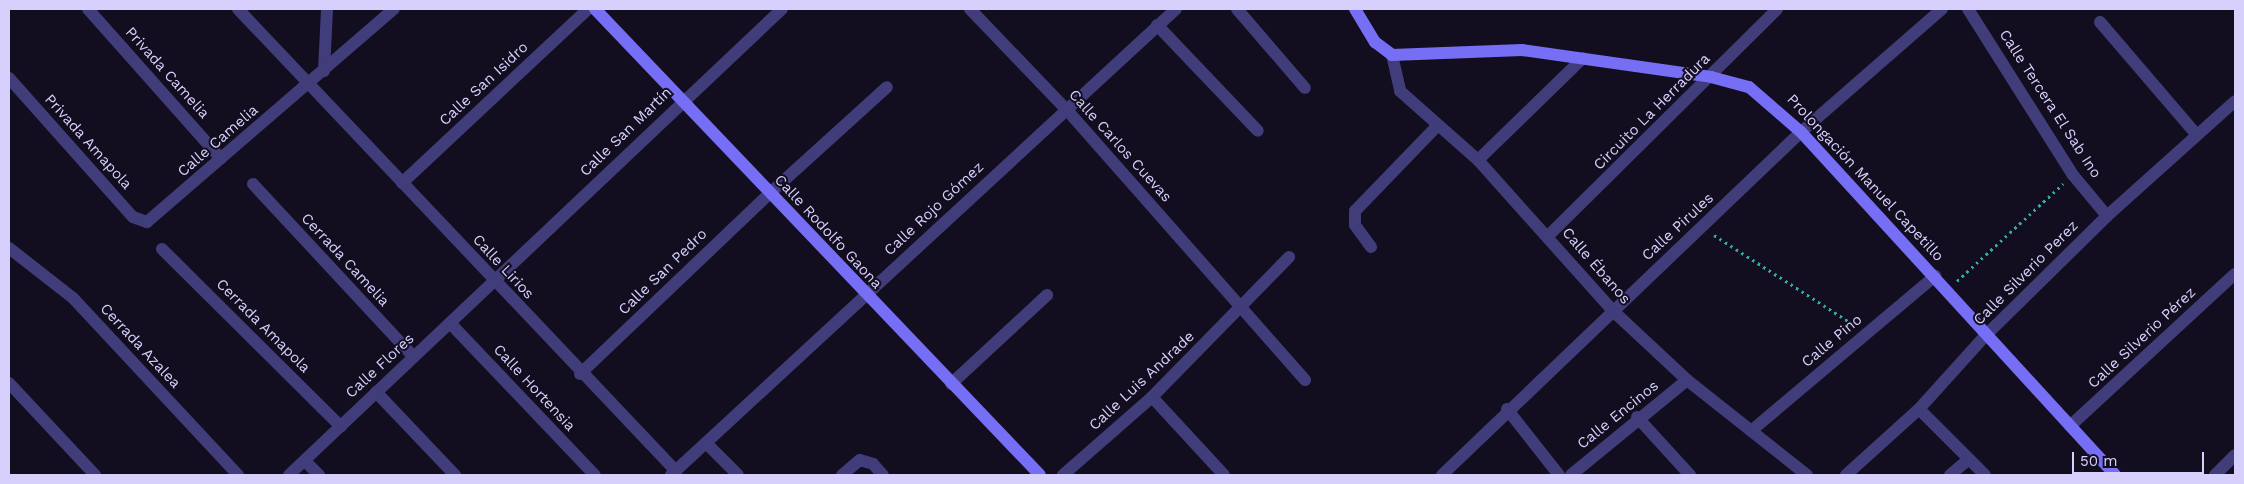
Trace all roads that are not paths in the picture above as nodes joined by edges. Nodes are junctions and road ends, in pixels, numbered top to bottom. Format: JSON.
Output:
{"nodes":[{"id":1,"x":88,"y":9,"type":"edge"},
{"id":2,"x":238,"y":9,"type":"edge"},
{"id":3,"x":327,"y":9,"type":"edge"},
{"id":4,"x":394,"y":9,"type":"edge"},
{"id":5,"x":588,"y":9,"type":"edge"},
{"id":6,"x":595,"y":9,"type":"edge"},
{"id":7,"x":782,"y":9,"type":"edge"},
{"id":8,"x":970,"y":9,"type":"edge"},
{"id":9,"x":1176,"y":9,"type":"edge"},
{"id":10,"x":1237,"y":9,"type":"edge"},
{"id":11,"x":1355,"y":9,"type":"edge"},
{"id":12,"x":1777,"y":9,"type":"edge"},
{"id":13,"x":1942,"y":9,"type":"edge"},
{"id":14,"x":1968,"y":9,"type":"edge"},
{"id":15,"x":2100,"y":22,"type":"dead end"},
{"id":16,"x":1157,"y":25,"type":"junction"},
{"id":17,"x":1392,"y":55,"type":"junction"},
{"id":18,"x":1583,"y":58,"type":"junction"},
{"id":19,"x":324,"y":71,"type":"junction"},
{"id":20,"x":1711,"y":77,"type":"junction"},
{"id":21,"x":9,"y":78,"type":"edge"},
{"id":22,"x":309,"y":84,"type":"junction"},
{"id":23,"x":887,"y":87,"type":"dead end"},
{"id":24,"x":1305,"y":88,"type":"dead end"},
{"id":25,"x":682,"y":101,"type":"junction"},
{"id":26,"x":2235,"y":101,"type":"edge"},
{"id":27,"x":1066,"y":110,"type":"junction"},
{"id":28,"x":1437,"y":126,"type":"junction"},
{"id":29,"x":1258,"y":132,"type":"dead end"},
{"id":30,"x":1801,"y":132,"type":"junction"},
{"id":31,"x":2196,"y":134,"type":"junction"},
{"id":32,"x":221,"y":159,"type":"junction"},
{"id":33,"x":1478,"y":160,"type":"junction"},
{"id":34,"x":402,"y":183,"type":"junction"},
{"id":35,"x":252,"y":184,"type":"dead end"},
{"id":36,"x":769,"y":194,"type":"junction"},
{"id":37,"x":2108,"y":216,"type":"junction"},
{"id":38,"x":148,"y":222,"type":"joint"},
{"id":39,"x":1548,"y":236,"type":"junction"},
{"id":40,"x":1372,"y":247,"type":"dead end"},
{"id":41,"x":9,"y":248,"type":"edge"},
{"id":42,"x":162,"y":249,"type":"dead end"},
{"id":43,"x":1289,"y":257,"type":"dead end"},
{"id":44,"x":2235,"y":274,"type":"edge"},
{"id":45,"x":1935,"y":276,"type":"junction"},
{"id":46,"x":494,"y":281,"type":"junction"},
{"id":47,"x":865,"y":295,"type":"junction"},
{"id":48,"x":1047,"y":295,"type":"dead end"},
{"id":49,"x":1242,"y":308,"type":"junction"},
{"id":50,"x":1612,"y":310,"type":"junction"},
{"id":51,"x":450,"y":322,"type":"junction"},
{"id":52,"x":1985,"y":336,"type":"junction"},
{"id":53,"x":414,"y":357,"type":"junction"},
{"id":54,"x":580,"y":374,"type":"junction"},
{"id":55,"x":1305,"y":380,"type":"dead end"},
{"id":56,"x":1687,"y":380,"type":"junction"},
{"id":57,"x":9,"y":383,"type":"edge"},
{"id":58,"x":951,"y":384,"type":"junction"},
{"id":59,"x":376,"y":392,"type":"junction"},
{"id":60,"x":1152,"y":397,"type":"junction"},
{"id":61,"x":1507,"y":409,"type":"junction"},
{"id":62,"x":1919,"y":409,"type":"junction"},
{"id":63,"x":1637,"y":417,"type":"junction"},
{"id":64,"x":2070,"y":426,"type":"junction"},
{"id":65,"x":341,"y":427,"type":"junction"},
{"id":66,"x":1751,"y":431,"type":"junction"},
{"id":67,"x":706,"y":443,"type":"junction"},
{"id":68,"x":2235,"y":455,"type":"edge"},
{"id":69,"x":1969,"y":459,"type":"junction"},
{"id":70,"x":305,"y":461,"type":"junction"},
{"id":71,"x":674,"y":473,"type":"edge"},
{"id":72,"x":95,"y":475,"type":"edge"},
{"id":73,"x":238,"y":475,"type":"edge"},
{"id":74,"x":289,"y":475,"type":"edge"},
{"id":75,"x":319,"y":475,"type":"edge"},
{"id":76,"x":455,"y":475,"type":"edge"},
{"id":77,"x":595,"y":475,"type":"edge"},
{"id":78,"x":738,"y":475,"type":"edge"},
{"id":79,"x":842,"y":475,"type":"edge"},
{"id":80,"x":883,"y":475,"type":"edge"},
{"id":81,"x":1040,"y":475,"type":"edge"},
{"id":82,"x":1063,"y":475,"type":"edge"},
{"id":83,"x":1224,"y":475,"type":"edge"},
{"id":84,"x":1442,"y":475,"type":"edge"},
{"id":85,"x":1559,"y":475,"type":"edge"},
{"id":86,"x":1571,"y":475,"type":"edge"},
{"id":87,"x":1690,"y":475,"type":"edge"},
{"id":88,"x":1807,"y":475,"type":"edge"},
{"id":89,"x":1846,"y":475,"type":"edge"},
{"id":90,"x":1950,"y":475,"type":"edge"},
{"id":91,"x":1985,"y":475,"type":"edge"},
{"id":92,"x":2115,"y":475,"type":"edge"},
{"id":93,"x":2215,"y":475,"type":"edge"}],
"edges":[{"from":1,"to":32,"type":"street","name":"Privada Camelia"},
{"from":2,"to":22,"type":"street","name":"Calle Lirios"},
{"from":3,"to":19,"type":"street"},
{"from":4,"to":19,"type":"street","name":"Calle Camelia"},
{"from":5,"to":34,"type":"street","name":"Calle San Isidro"},
{"from":6,"to":25,"type":"street","name":"Calle Rodolfo Gaona"},
{"from":7,"to":25,"type":"street","name":"Calle San Martín"},
{"from":8,"to":27,"type":"street","name":"Calle Carlos Cuevas"},
{"from":9,"to":16,"type":"street","name":"Calle Rojo Gómez"},
{"from":10,"to":24,"type":"street"},
{"from":11,"to":17,"type":"street"},
{"from":12,"to":20,"type":"street","name":"Circuito La Herradura"},
{"from":13,"to":30,"type":"street","name":"Calle Pirules"},
{"from":14,"to":37,"type":"street","name":"Calle Tercera El Sab Ino"},
{"from":15,"to":31,"type":"street"},
{"from":16,"to":27,"type":"street","name":"Calle Rojo Gómez"},
{"from":16,"to":29,"type":"street"},
{"from":17,"to":18,"type":"street","name":"Prolongación Manuel Capetillo"},
{"from":17,"to":28,"type":"street","name":"Calle Ébanos"},
{"from":18,"to":20,"type":"street","name":"Prolongación Manuel Capetillo"},
{"from":18,"to":33,"type":"street"},
{"from":19,"to":22,"type":"street","name":"Calle Camelia"},
{"from":20,"to":30,"type":"street","name":"Prolongación Manuel Capetillo"},
{"from":20,"to":39,"type":"street","name":"Circuito La Herradura"},
{"from":21,"to":38,"type":"street","name":"Privada Amapola"},
{"from":22,"to":32,"type":"street","name":"Calle Camelia"},
{"from":22,"to":34,"type":"street","name":"Calle Lirios"},
{"from":23,"to":36,"type":"street","name":"Calle San Pedro"},
{"from":25,"to":36,"type":"street","name":"Calle Rodolfo Gaona"},
{"from":25,"to":46,"type":"street","name":"Calle San Martín"},
{"from":26,"to":31,"type":"street","name":"Calle Silverio Perez"},
{"from":27,"to":47,"type":"street","name":"Calle Rojo Gómez"},
{"from":27,"to":49,"type":"street","name":"Calle Carlos Cuevas"},
{"from":28,"to":33,"type":"street","name":"Calle Ébanos"},
{"from":28,"to":40,"type":"street"},
{"from":30,"to":45,"type":"street","name":"Prolongación Manuel Capetillo"},
{"from":30,"to":50,"type":"street","name":"Calle Pirules"},
{"from":31,"to":37,"type":"street","name":"Calle Silverio Perez"},
{"from":32,"to":38,"type":"street","name":"Calle Camelia"},
{"from":33,"to":39,"type":"street","name":"Calle Ébanos"},
{"from":34,"to":46,"type":"street","name":"Calle Lirios"},
{"from":35,"to":53,"type":"street","name":"Cerrada Camelia"},
{"from":36,"to":47,"type":"street","name":"Calle Rodolfo Gaona"},
{"from":36,"to":54,"type":"street","name":"Calle San Pedro"},
{"from":37,"to":52,"type":"street","name":"Calle Silverio Perez"},
{"from":39,"to":50,"type":"street","name":"Calle Ébanos"},
{"from":41,"to":73,"type":"street","name":"Cerrada Azalea"},
{"from":42,"to":65,"type":"street","name":"Cerrada Amapola"},
{"from":43,"to":49,"type":"street","name":"Calle Luis Andrade"},
{"from":44,"to":64,"type":"street","name":"Calle Silverio Pérez"},
{"from":45,"to":52,"type":"street","name":"Prolongación Manuel Capetillo"},
{"from":45,"to":66,"type":"street","name":"Calle Pino"},
{"from":46,"to":51,"type":"street","name":"Calle Flores"},
{"from":46,"to":54,"type":"street","name":"Calle Lirios"},
{"from":47,"to":58,"type":"street","name":"Calle Rodolfo Gaona"},
{"from":47,"to":67,"type":"street","name":"Calle Rojo Gómez"},
{"from":48,"to":58,"type":"street"},
{"from":49,"to":55,"type":"street","name":"Calle Carlos Cuevas"},
{"from":49,"to":60,"type":"street","name":"Calle Luis Andrade"},
{"from":50,"to":56,"type":"street","name":"Calle Ébanos"},
{"from":50,"to":61,"type":"street","name":"Calle Pirules"},
{"from":51,"to":53,"type":"street","name":"Calle Flores"},
{"from":51,"to":77,"type":"street","name":"Calle Hortensia"},
{"from":52,"to":62,"type":"street","name":"Calle Silverio Perez"},
{"from":52,"to":64,"type":"street","name":"Prolongación Manuel Capetillo"},
{"from":53,"to":59,"type":"street","name":"Calle Flores"},
{"from":54,"to":71,"type":"street","name":"Calle Lirios"},
{"from":56,"to":63,"type":"street","name":"Calle Encinos"},
{"from":56,"to":66,"type":"street","name":"Calle Ébanos"},
{"from":57,"to":72,"type":"street"},
{"from":58,"to":81,"type":"street","name":"Calle Rodolfo Gaona"},
{"from":59,"to":65,"type":"street","name":"Calle Flores"},
{"from":59,"to":76,"type":"street"},
{"from":60,"to":82,"type":"street","name":"Calle Luis Andrade"},
{"from":60,"to":83,"type":"street"},
{"from":61,"to":84,"type":"street","name":"Calle Pirules"},
{"from":61,"to":85,"type":"street"},
{"from":62,"to":69,"type":"street"},
{"from":62,"to":89,"type":"street","name":"Calle Silverio Perez"},
{"from":63,"to":86,"type":"street","name":"Calle Encinos"},
{"from":63,"to":87,"type":"street"},
{"from":64,"to":92,"type":"street","name":"Prolongación Manuel Capetillo"},
{"from":65,"to":70,"type":"street","name":"Calle Flores"},
{"from":66,"to":88,"type":"street","name":"Calle Ébanos"},
{"from":67,"to":71,"type":"street","name":"Calle Rojo Gómez"},
{"from":67,"to":78,"type":"street"},
{"from":68,"to":93,"type":"street"},
{"from":69,"to":90,"type":"street"},
{"from":69,"to":91,"type":"street"},
{"from":70,"to":74,"type":"street","name":"Calle Flores"},
{"from":70,"to":75,"type":"street"},
{"from":79,"to":80,"type":"street"}]}
